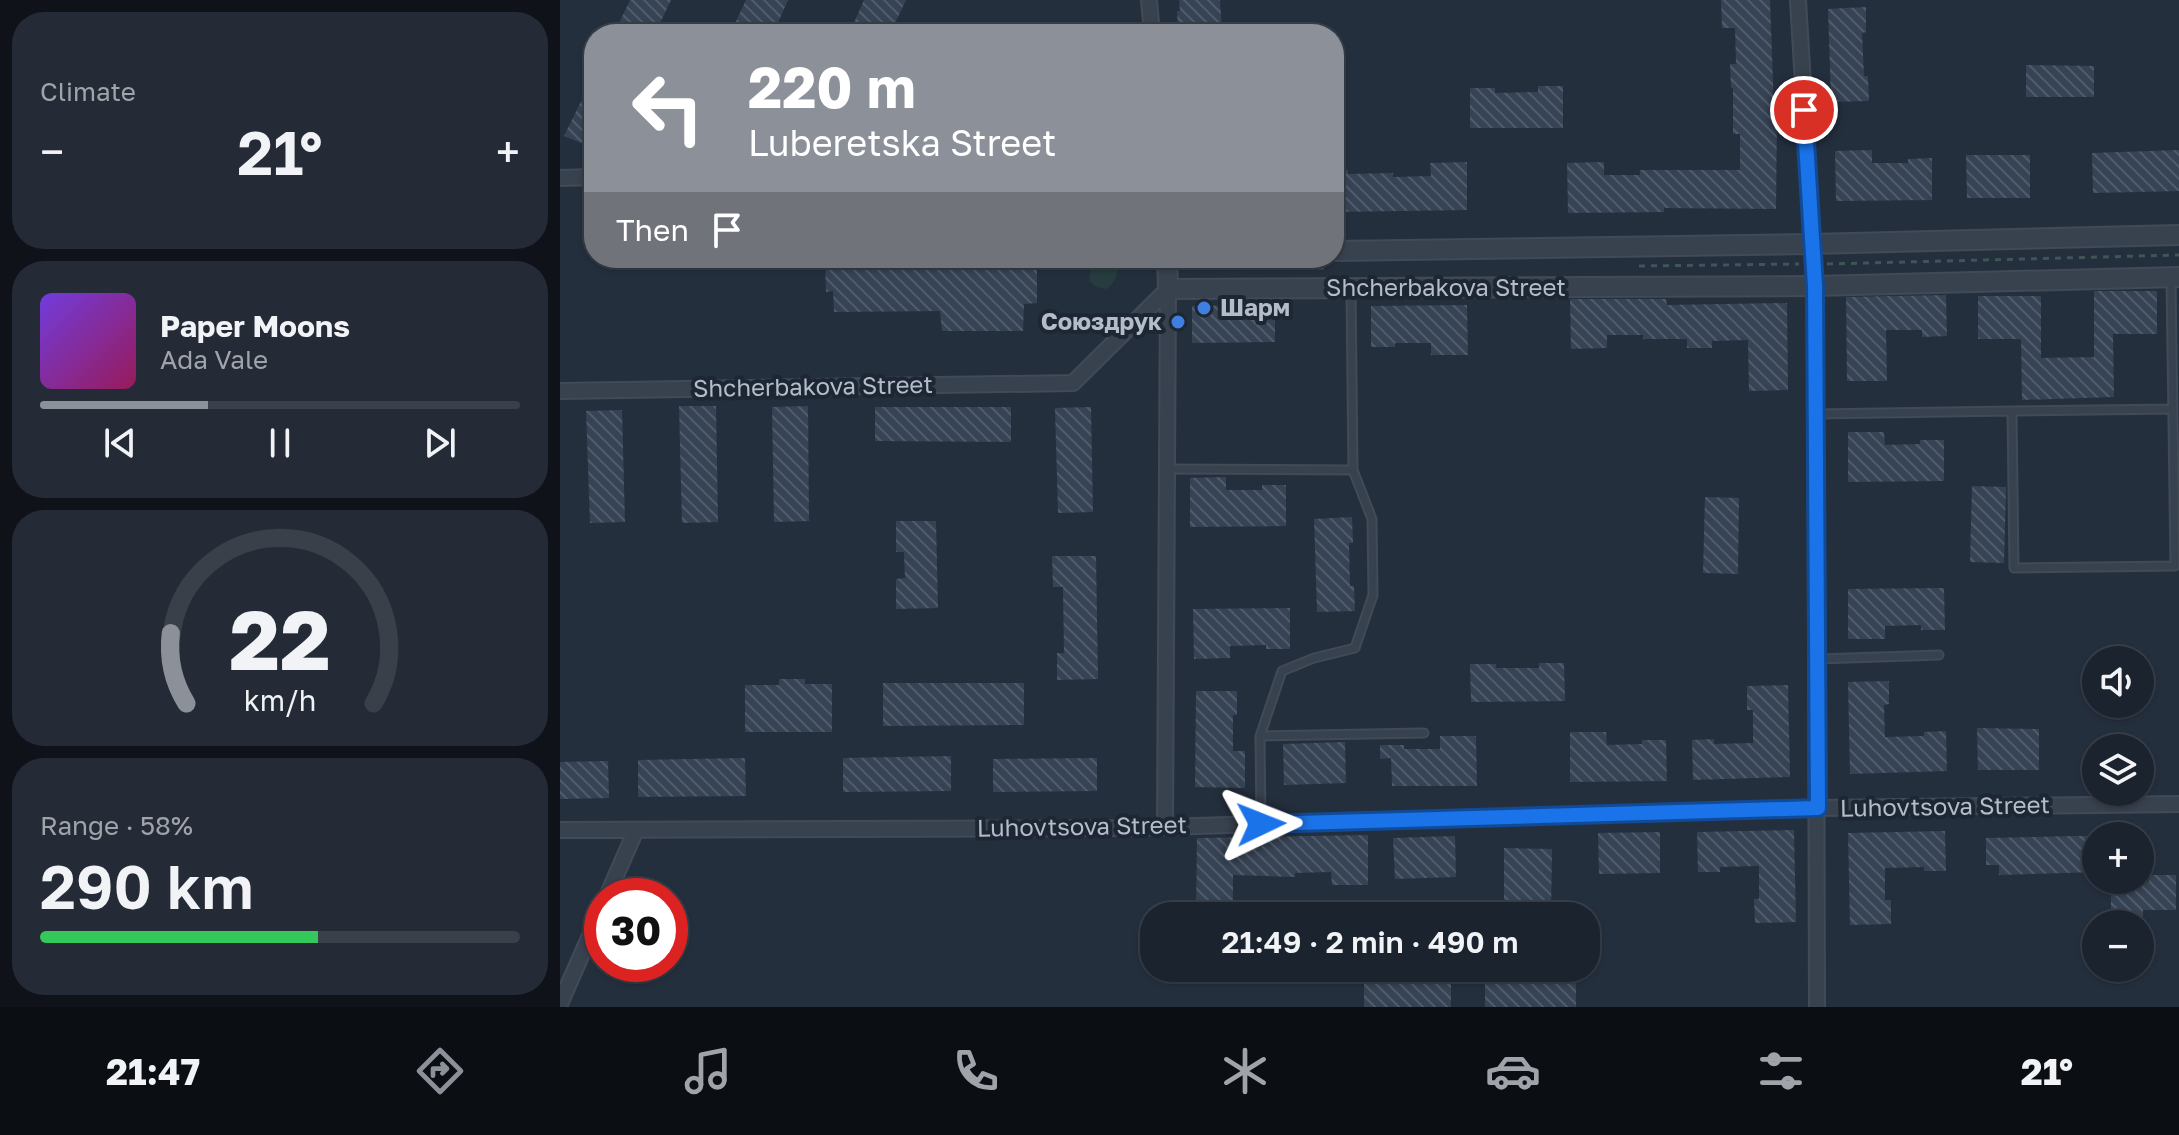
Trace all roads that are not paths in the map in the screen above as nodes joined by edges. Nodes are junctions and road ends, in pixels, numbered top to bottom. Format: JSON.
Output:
{"nodes":[{"id":1,"x":1149,"y":0,"type":"edge"},
{"id":2,"x":1798,"y":0,"type":"edge"},
{"id":3,"x":1151,"y":24,"type":"edge"},
{"id":4,"x":584,"y":177,"type":"edge"},
{"id":5,"x":560,"y":178,"type":"edge"},
{"id":6,"x":2179,"y":235,"type":"edge"},
{"id":7,"x":1811,"y":244,"type":"junction"},
{"id":8,"x":1344,"y":251,"type":"edge"},
{"id":9,"x":1167,"y":268,"type":"edge"},
{"id":10,"x":2175,"y":277,"type":"edge"},
{"id":11,"x":1815,"y":286,"type":"junction"},
{"id":12,"x":1168,"y":289,"type":"junction"},
{"id":13,"x":1351,"y":289,"type":"junction"},
{"id":14,"x":560,"y":391,"type":"edge"},
{"id":15,"x":2173,"y":409,"type":"junction"},
{"id":16,"x":2012,"y":411,"type":"junction"},
{"id":17,"x":1815,"y":414,"type":"junction"},
{"id":18,"x":1167,"y":469,"type":"junction"},
{"id":19,"x":1353,"y":470,"type":"junction"},
{"id":20,"x":1939,"y":655,"type":"dead end"},
{"id":21,"x":1818,"y":659,"type":"junction"},
{"id":22,"x":1424,"y":733,"type":"dead end"},
{"id":23,"x":1260,"y":736,"type":"junction"},
{"id":24,"x":2179,"y":804,"type":"edge"},
{"id":25,"x":1818,"y":808,"type":"junction"},
{"id":26,"x":1261,"y":824,"type":"junction"},
{"id":27,"x":1165,"y":827,"type":"junction"},
{"id":28,"x":560,"y":830,"type":"edge"},
{"id":29,"x":636,"y":830,"type":"junction"},
{"id":30,"x":615,"y":878,"type":"edge"},
{"id":31,"x":584,"y":949,"type":"edge"},
{"id":32,"x":560,"y":1004,"type":"edge"},
{"id":33,"x":1817,"y":1007,"type":"edge"}],
"edges":[{"from":1,"to":3,"type":"street"},
{"from":2,"to":7,"type":"street"},
{"from":4,"to":5,"type":"street"},
{"from":6,"to":7,"type":"street","name":"Shcherbakova Street"},
{"from":7,"to":8,"type":"street","name":"Shcherbakova Street"},
{"from":7,"to":11,"type":"street"},
{"from":9,"to":12,"type":"street"},
{"from":10,"to":11,"type":"street","name":"Shcherbakova Street"},
{"from":10,"to":15,"type":"lane"},
{"from":11,"to":13,"type":"street","name":"Shcherbakova Street"},
{"from":11,"to":17,"type":"street"},
{"from":12,"to":13,"type":"street","name":"Shcherbakova Street"},
{"from":12,"to":14,"type":"street","name":"Shcherbakova Street"},
{"from":12,"to":18,"type":"street"},
{"from":13,"to":19,"type":"lane"},
{"from":15,"to":16,"type":"lane"},
{"from":15,"to":16,"type":"lane"},
{"from":16,"to":17,"type":"lane"},
{"from":17,"to":21,"type":"street"},
{"from":18,"to":19,"type":"lane"},
{"from":18,"to":27,"type":"street"},
{"from":19,"to":23,"type":"lane"},
{"from":20,"to":21,"type":"lane"},
{"from":21,"to":25,"type":"street"},
{"from":22,"to":23,"type":"lane"},
{"from":23,"to":26,"type":"lane"},
{"from":24,"to":25,"type":"street","name":"Luhovtsova Street"},
{"from":25,"to":26,"type":"street","name":"Luhovtsova Street"},
{"from":25,"to":33,"type":"street"},
{"from":26,"to":27,"type":"street","name":"Luhovtsova Street"},
{"from":27,"to":29,"type":"street","name":"Luhovtsova Street"},
{"from":28,"to":29,"type":"street","name":"Luhovtsova Street"},
{"from":29,"to":30,"type":"street"},
{"from":31,"to":32,"type":"street"}]}
